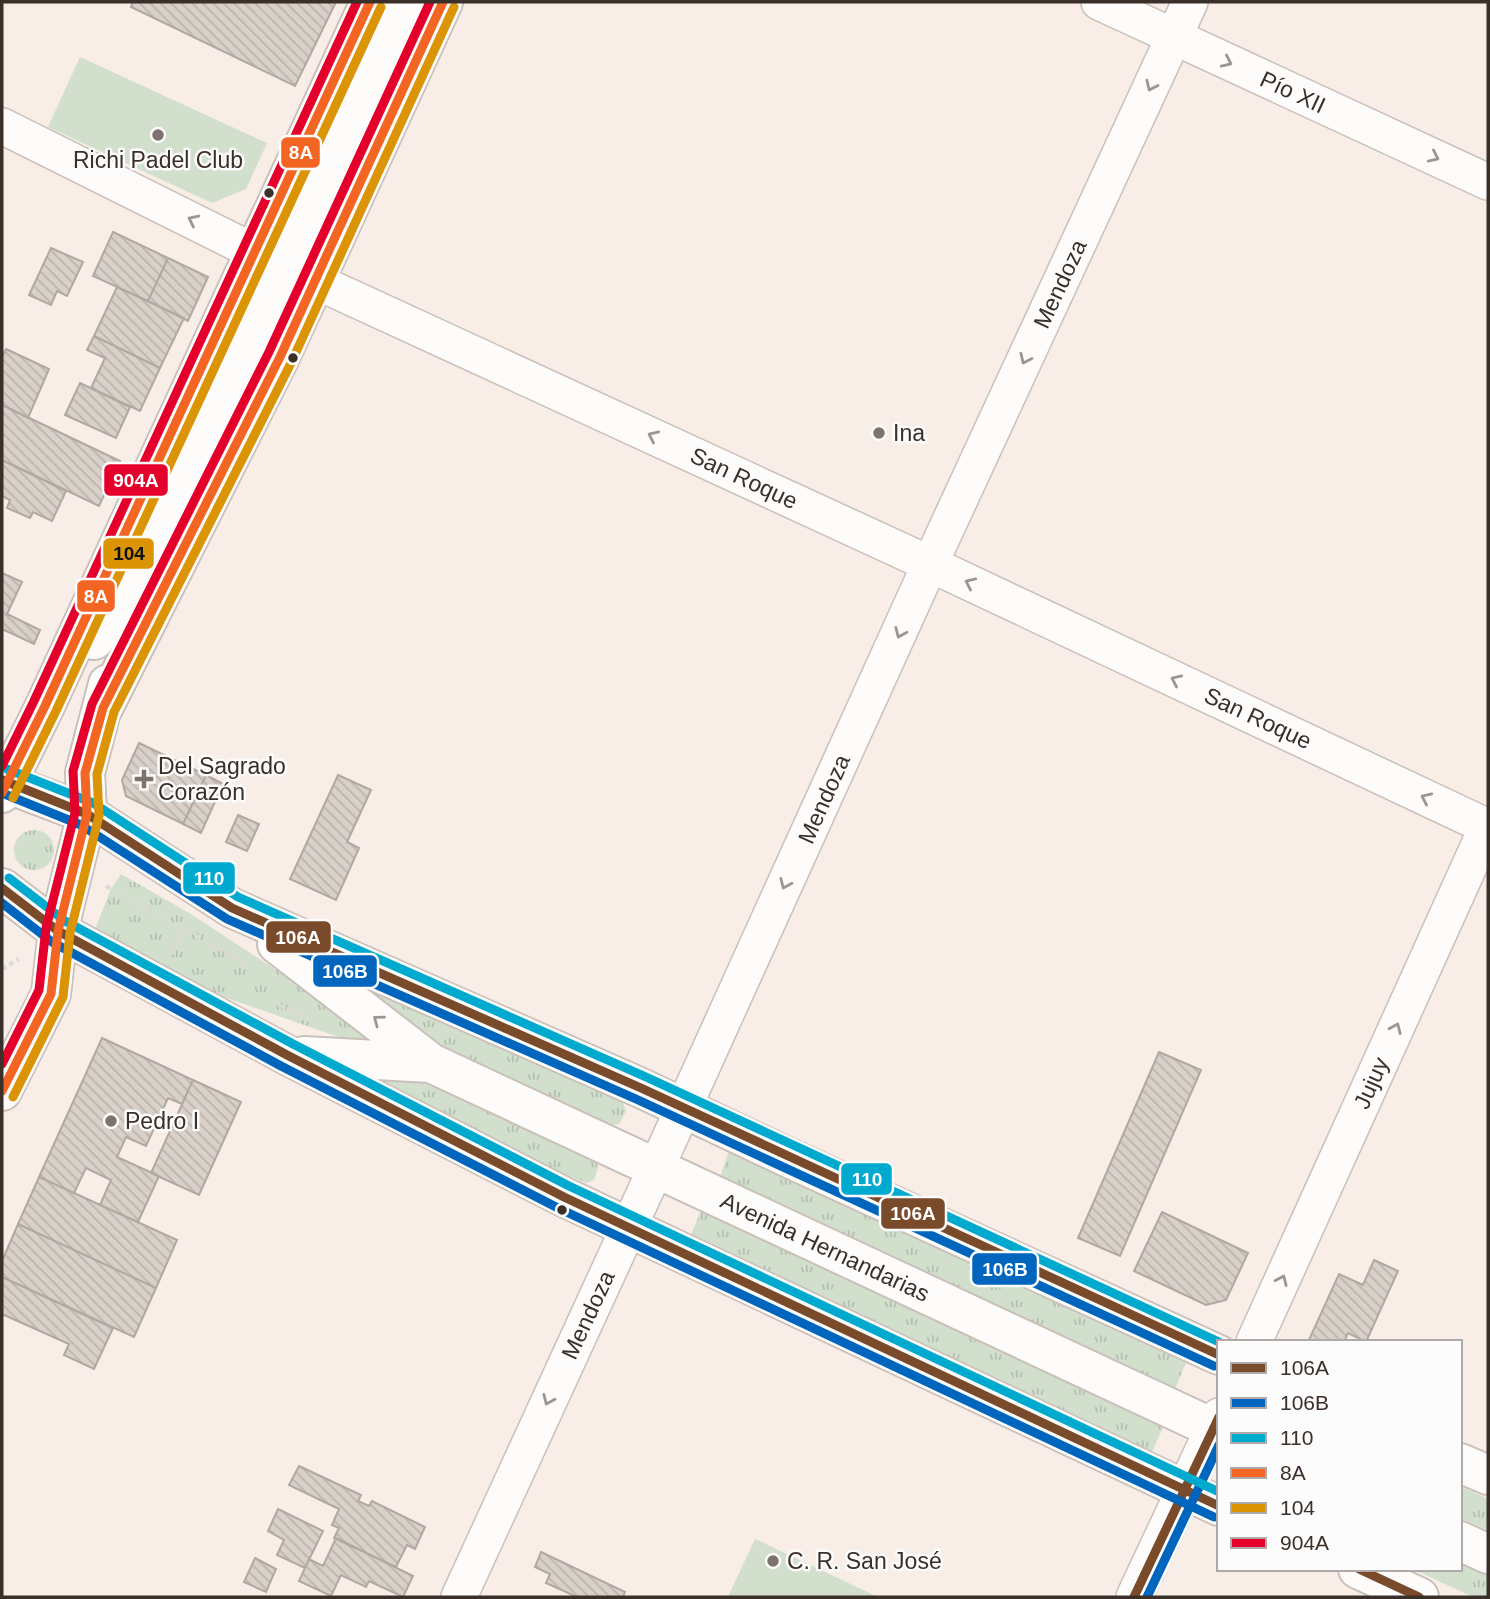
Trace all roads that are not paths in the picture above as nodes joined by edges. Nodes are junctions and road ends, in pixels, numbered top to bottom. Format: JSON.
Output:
{"nodes":[{"id":1,"x":370,"y":2,"type":"edge"},
{"id":2,"x":411,"y":2,"type":"edge"},
{"id":3,"x":443,"y":2,"type":"edge"},
{"id":4,"x":1099,"y":2,"type":"edge"},
{"id":5,"x":1190,"y":2,"type":"edge"},
{"id":6,"x":1174,"y":37,"type":"junction"},
{"id":7,"x":2,"y":126,"type":"edge"},
{"id":8,"x":1488,"y":182,"type":"edge"},
{"id":9,"x":285,"y":266,"type":"junction"},
{"id":10,"x":930,"y":564,"type":"junction"},
{"id":11,"x":128,"y":593,"type":"junction"},
{"id":12,"x":45,"y":706,"type":"junction"},
{"id":13,"x":103,"y":708,"type":"junction"},
{"id":14,"x":4,"y":788,"type":"edge"},
{"id":15,"x":87,"y":814,"type":"junction"},
{"id":16,"x":1488,"y":826,"type":"edge"},
{"id":17,"x":2,"y":888,"type":"edge"},
{"id":18,"x":232,"y":908,"type":"junction"},
{"id":19,"x":58,"y":931,"type":"junction"},
{"id":20,"x":287,"y":1055,"type":"junction"},
{"id":21,"x":431,"y":1063,"type":"junction"},
{"id":22,"x":2,"y":1091,"type":"edge"},
{"id":23,"x":683,"y":1108,"type":"junction"},
{"id":24,"x":656,"y":1168,"type":"junction"},
{"id":25,"x":628,"y":1227,"type":"junction"},
{"id":26,"x":1255,"y":1340,"type":"edge"},
{"id":27,"x":1217,"y":1354,"type":"edge"},
{"id":28,"x":1217,"y":1425,"type":"edge"},
{"id":29,"x":1462,"y":1464,"type":"edge"},
{"id":30,"x":1488,"y":1475,"type":"edge"},
{"id":31,"x":1184,"y":1490,"type":"junction"},
{"id":32,"x":1217,"y":1505,"type":"edge"},
{"id":33,"x":1462,"y":1542,"type":"edge"},
{"id":34,"x":1488,"y":1554,"type":"edge"},
{"id":35,"x":1362,"y":1571,"type":"edge"},
{"id":36,"x":459,"y":1597,"type":"edge"},
{"id":37,"x":1134,"y":1597,"type":"edge"},
{"id":38,"x":1419,"y":1597,"type":"edge"}],
"edges":[{"from":1,"to":9,"type":"main road"},
{"from":2,"to":9,"type":"main road"},
{"from":3,"to":9,"type":"main road"},
{"from":4,"to":6,"type":"street","name":"Pío XII"},
{"from":5,"to":6,"type":"street","name":"Mendoza"},
{"from":6,"to":8,"type":"street","name":"Pío XII","one_way":true},
{"from":6,"to":10,"type":"street","name":"Mendoza","one_way":true},
{"from":9,"to":7,"type":"street","name":"San Roque","one_way":true},
{"from":10,"to":9,"type":"street","name":"San Roque","one_way":true},
{"from":9,"to":11,"type":"main road"},
{"from":9,"to":12,"type":"main road"},
{"from":9,"to":13,"type":"main road"},
{"from":16,"to":10,"type":"street","name":"San Roque","one_way":true},
{"from":10,"to":23,"type":"street","name":"Mendoza","one_way":true},
{"from":11,"to":12,"type":"main road"},
{"from":11,"to":13,"type":"main road"},
{"from":12,"to":14,"type":"main road"},
{"from":13,"to":15,"type":"main road"},
{"from":14,"to":15,"type":"main road","name":"Avenida Hernandarias"},
{"from":15,"to":18,"type":"main road","name":"Avenida Hernandarias"},
{"from":15,"to":19,"type":"main road"},
{"from":26,"to":16,"type":"street","name":"Jujuy","one_way":true},
{"from":17,"to":19,"type":"main road","name":"Avenida Hernandarias"},
{"from":21,"to":18,"type":"main road","name":"Avenida Hernandarias","one_way":true},
{"from":18,"to":23,"type":"main road","name":"Avenida Hernandarias"},
{"from":19,"to":20,"type":"main road","name":"Avenida Hernandarias"},
{"from":19,"to":22,"type":"main road"},
{"from":20,"to":21,"type":"main road","name":"Avenida Hernandarias"},
{"from":20,"to":25,"type":"main road","name":"Avenida Hernandarias"},
{"from":21,"to":24,"type":"main road","name":"Avenida Hernandarias"},
{"from":23,"to":24,"type":"street","name":"Mendoza"},
{"from":23,"to":27,"type":"main road","name":"Avenida Hernandarias"},
{"from":24,"to":25,"type":"street","name":"Mendoza"},
{"from":24,"to":28,"type":"main road","name":"Avenida Hernandarias"},
{"from":25,"to":31,"type":"main road","name":"Avenida Hernandarias"},
{"from":25,"to":36,"type":"street","name":"Mendoza","one_way":true},
{"from":28,"to":31,"type":"street"},
{"from":29,"to":30,"type":"main road"},
{"from":31,"to":32,"type":"main road","name":"Avenida Hernandarias"},
{"from":31,"to":37,"type":"street"},
{"from":33,"to":34,"type":"main road"},
{"from":35,"to":38,"type":"main road"}]}
